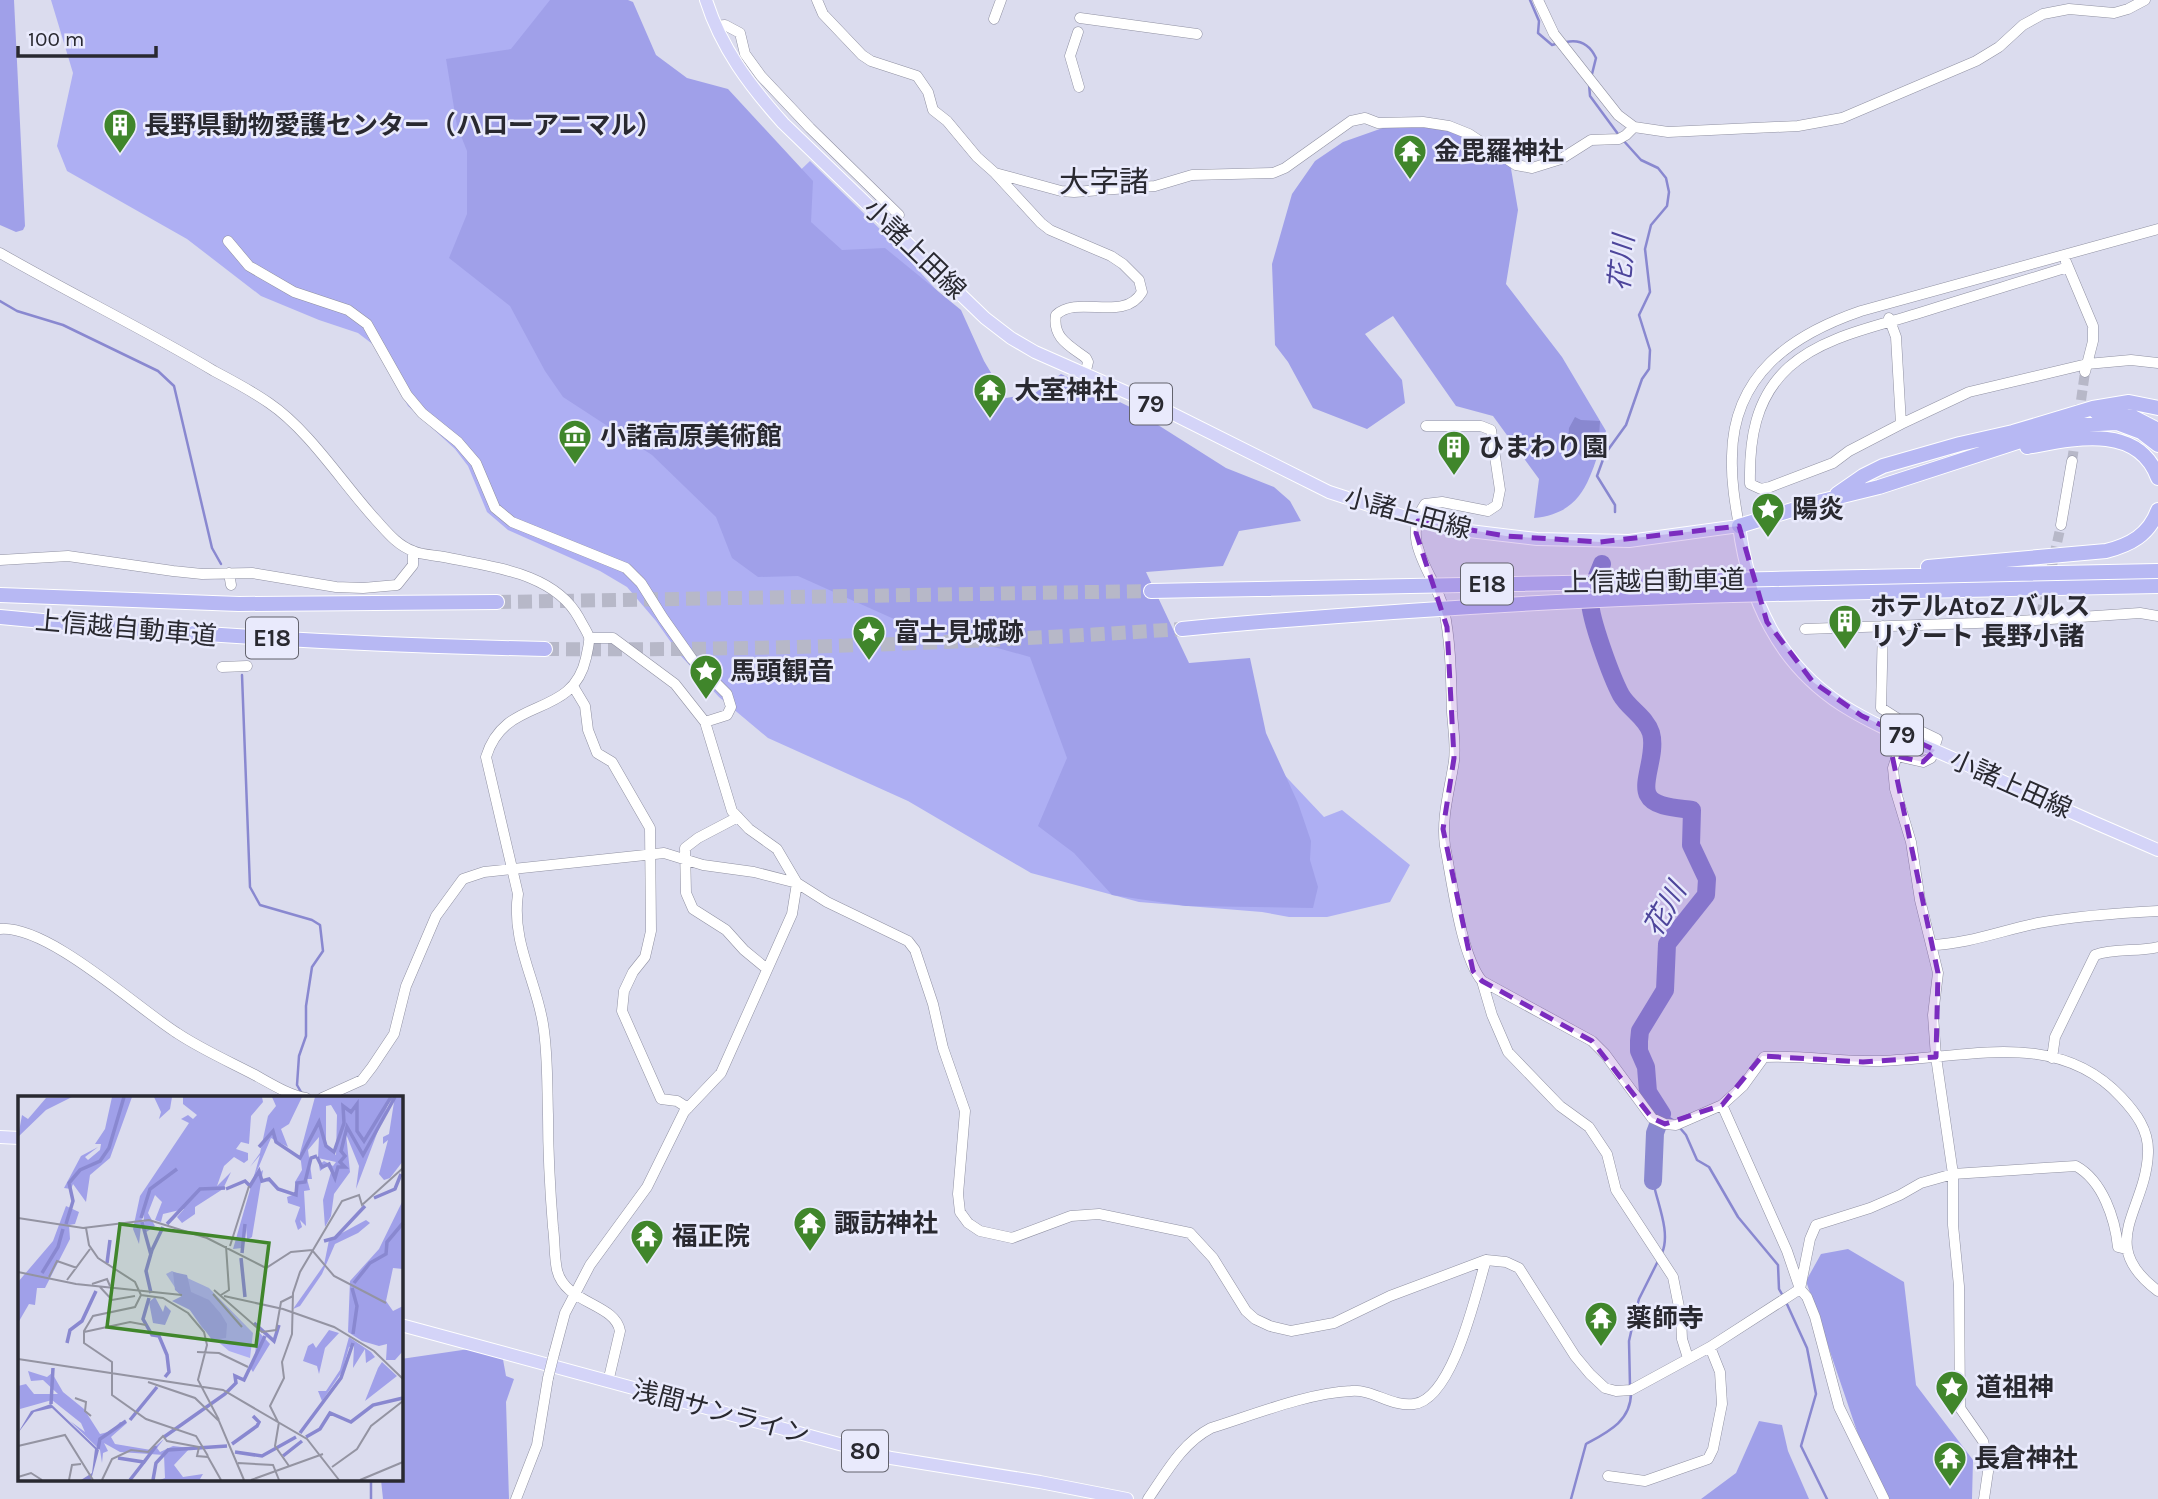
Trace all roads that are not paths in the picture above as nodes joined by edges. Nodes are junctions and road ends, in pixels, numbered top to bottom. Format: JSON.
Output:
{"nodes":[{"id":1,"x":706,"y":0,"type":"edge"},
{"id":2,"x":817,"y":0,"type":"edge"},
{"id":3,"x":1001,"y":0,"type":"edge"},
{"id":4,"x":1538,"y":0,"type":"edge"},
{"id":5,"x":2145,"y":0,"type":"edge"},
{"id":6,"x":1080,"y":18,"type":"dead end"},
{"id":7,"x":994,"y":19,"type":"dead end"},
{"id":8,"x":715,"y":26,"type":"junction"},
{"id":9,"x":1077,"y":32,"type":"dead end"},
{"id":10,"x":1197,"y":34,"type":"dead end"},
{"id":11,"x":1079,"y":87,"type":"dead end"},
{"id":12,"x":1634,"y":127,"type":"junction"},
{"id":13,"x":995,"y":173,"type":"junction"},
{"id":14,"x":900,"y":215,"type":"dead end"},
{"id":15,"x":2158,"y":229,"type":"edge"},
{"id":16,"x":228,"y":241,"type":"dead end"},
{"id":17,"x":0,"y":253,"type":"edge"},
{"id":18,"x":2063,"y":255,"type":"junction"},
{"id":19,"x":2068,"y":267,"type":"junction"},
{"id":20,"x":1890,"y":320,"type":"junction"},
{"id":21,"x":2158,"y":363,"type":"edge"},
{"id":22,"x":2086,"y":368,"type":"junction"},
{"id":23,"x":1086,"y":374,"type":"junction"},
{"id":24,"x":2158,"y":408,"type":"edge"},
{"id":25,"x":2064,"y":416,"type":"junction"},
{"id":26,"x":1901,"y":424,"type":"junction"},
{"id":27,"x":1426,"y":426,"type":"dead end"},
{"id":28,"x":2158,"y":430,"type":"edge"},
{"id":29,"x":2158,"y":444,"type":"edge"},
{"id":30,"x":1966,"y":460,"type":"junction"},
{"id":31,"x":2072,"y":461,"type":"tunnel mouth"},
{"id":32,"x":2158,"y":478,"type":"edge"},
{"id":33,"x":1822,"y":501,"type":"junction"},
{"id":34,"x":2158,"y":510,"type":"edge"},
{"id":35,"x":1418,"y":521,"type":"junction"},
{"id":36,"x":2061,"y":525,"type":"tunnel mouth"},
{"id":37,"x":1739,"y":526,"type":"junction"},
{"id":38,"x":413,"y":551,"type":"junction"},
{"id":39,"x":0,"y":560,"type":"edge"},
{"id":40,"x":2158,"y":571,"type":"edge"},
{"id":41,"x":229,"y":572,"type":"junction"},
{"id":42,"x":1815,"y":578,"type":"junction"},
{"id":43,"x":230,"y":585,"type":"dead end"},
{"id":44,"x":2158,"y":589,"type":"edge"},
{"id":45,"x":1151,"y":591,"type":"tunnel mouth"},
{"id":46,"x":0,"y":595,"type":"edge"},
{"id":47,"x":497,"y":601,"type":"tunnel mouth"},
{"id":48,"x":2158,"y":616,"type":"edge"},
{"id":49,"x":0,"y":617,"type":"edge"},
{"id":50,"x":1883,"y":626,"type":"junction"},
{"id":51,"x":1182,"y":629,"type":"tunnel mouth"},
{"id":52,"x":1805,"y":629,"type":"dead end"},
{"id":53,"x":589,"y":638,"type":"junction"},
{"id":54,"x":545,"y":649,"type":"tunnel mouth"},
{"id":55,"x":247,"y":666,"type":"dead end"},
{"id":56,"x":222,"y":667,"type":"dead end"},
{"id":57,"x":573,"y":686,"type":"junction"},
{"id":58,"x":705,"y":722,"type":"junction"},
{"id":59,"x":1935,"y":750,"type":"junction"},
{"id":60,"x":738,"y":817,"type":"junction"},
{"id":61,"x":2158,"y":850,"type":"edge"},
{"id":62,"x":649,"y":855,"type":"junction"},
{"id":63,"x":684,"y":859,"type":"junction"},
{"id":64,"x":513,"y":868,"type":"junction"},
{"id":65,"x":797,"y":883,"type":"junction"},
{"id":66,"x":2158,"y":911,"type":"edge"},
{"id":67,"x":0,"y":929,"type":"edge"},
{"id":68,"x":1931,"y":945,"type":"junction"},
{"id":69,"x":2158,"y":947,"type":"edge"},
{"id":70,"x":767,"y":969,"type":"junction"},
{"id":71,"x":1482,"y":981,"type":"junction"},
{"id":72,"x":1936,"y":1057,"type":"junction"},
{"id":73,"x":2052,"y":1058,"type":"junction"},
{"id":74,"x":296,"y":1096,"type":"edge"},
{"id":75,"x":326,"y":1096,"type":"edge"},
{"id":76,"x":1721,"y":1105,"type":"junction"},
{"id":77,"x":688,"y":1108,"type":"junction"},
{"id":78,"x":0,"y":1137,"type":"edge"},
{"id":79,"x":18,"y":1138,"type":"edge"},
{"id":80,"x":1953,"y":1174,"type":"junction"},
{"id":81,"x":2126,"y":1249,"type":"junction"},
{"id":82,"x":1486,"y":1260,"type":"junction"},
{"id":83,"x":1800,"y":1289,"type":"junction"},
{"id":84,"x":2158,"y":1291,"type":"edge"},
{"id":85,"x":576,"y":1296,"type":"junction"},
{"id":86,"x":402,"y":1325,"type":"edge"},
{"id":87,"x":1710,"y":1347,"type":"junction"},
{"id":88,"x":1688,"y":1358,"type":"junction"},
{"id":89,"x":608,"y":1382,"type":"junction"},
{"id":90,"x":1608,"y":1476,"type":"dead end"},
{"id":91,"x":516,"y":1499,"type":"edge"},
{"id":92,"x":1127,"y":1499,"type":"edge"},
{"id":93,"x":1148,"y":1499,"type":"edge"},
{"id":94,"x":1884,"y":1499,"type":"edge"},
{"id":95,"x":1984,"y":1499,"type":"edge"}],
"edges":[{"from":1,"to":8,"type":"main road","name":"小諸上田線","number":"79"},
{"from":2,"to":13,"type":"street"},
{"from":3,"to":7,"type":"street"},
{"from":4,"to":12,"type":"street"},
{"from":5,"to":12,"type":"street"},
{"from":6,"to":10,"type":"street"},
{"from":8,"to":14,"type":"street"},
{"from":8,"to":23,"type":"main road","name":"小諸上田線","number":"79"},
{"from":9,"to":11,"type":"street"},
{"from":12,"to":13,"type":"street"},
{"from":13,"to":23,"type":"street"},
{"from":15,"to":18,"type":"street"},
{"from":16,"to":58,"type":"street"},
{"from":17,"to":38,"type":"street"},
{"from":18,"to":19,"type":"street"},
{"from":18,"to":37,"type":"street"},
{"from":19,"to":20,"type":"street"},
{"from":19,"to":22,"type":"street"},
{"from":20,"to":26,"type":"street"},
{"from":20,"to":26,"type":"street"},
{"from":21,"to":22,"type":"street"},
{"from":22,"to":26,"type":"street"},
{"from":23,"to":35,"type":"main road","name":"小諸上田線","number":"79"},
{"from":24,"to":25,"type":"highway"},
{"from":25,"to":28,"type":"highway"},
{"from":25,"to":33,"type":"highway"},
{"from":27,"to":35,"type":"street"},
{"from":29,"to":30,"type":"highway"},
{"from":30,"to":32,"type":"highway"},
{"from":30,"to":33,"type":"highway"},
{"from":31,"to":36,"type":"street"},
{"from":33,"to":37,"type":"highway"},
{"from":34,"to":42,"type":"highway"},
{"from":35,"to":37,"type":"main road","name":"小諸上田線","number":"79"},
{"from":35,"to":71,"type":"street"},
{"from":37,"to":59,"type":"main road","name":"小諸上田線","number":"79"},
{"from":38,"to":41,"type":"street"},
{"from":38,"to":53,"type":"street"},
{"from":39,"to":41,"type":"street"},
{"from":40,"to":42,"type":"highway","name":"上信越自動車道","number":"E18"},
{"from":41,"to":43,"type":"street"},
{"from":42,"to":45,"type":"highway","name":"上信越自動車道","number":"E18","bridge":true},
{"from":44,"to":51,"type":"highway","name":"上信越自動車道","number":"E18","bridge":true},
{"from":46,"to":47,"type":"highway","name":"上信越自動車道","number":"E18"},
{"from":48,"to":50,"type":"street"},
{"from":49,"to":54,"type":"highway","name":"上信越自動車道","number":"E18"},
{"from":50,"to":52,"type":"street"},
{"from":50,"to":59,"type":"street"},
{"from":53,"to":57,"type":"street"},
{"from":53,"to":58,"type":"street"},
{"from":55,"to":56,"type":"street"},
{"from":57,"to":62,"type":"street"},
{"from":57,"to":64,"type":"street"},
{"from":58,"to":60,"type":"street"},
{"from":59,"to":61,"type":"main road","name":"小諸上田線","number":"79"},
{"from":59,"to":68,"type":"street"},
{"from":60,"to":63,"type":"street"},
{"from":60,"to":65,"type":"street"},
{"from":62,"to":63,"type":"street"},
{"from":62,"to":64,"type":"street"},
{"from":62,"to":77,"type":"street"},
{"from":63,"to":65,"type":"street"},
{"from":63,"to":70,"type":"street"},
{"from":64,"to":75,"type":"street"},
{"from":64,"to":85,"type":"street"},
{"from":65,"to":70,"type":"street"},
{"from":65,"to":82,"type":"street"},
{"from":66,"to":68,"type":"street"},
{"from":67,"to":74,"type":"street"},
{"from":68,"to":72,"type":"street"},
{"from":69,"to":73,"type":"street"},
{"from":70,"to":77,"type":"street"},
{"from":71,"to":76,"type":"street"},
{"from":71,"to":88,"type":"street"},
{"from":72,"to":73,"type":"street"},
{"from":72,"to":76,"type":"street"},
{"from":72,"to":80,"type":"street"},
{"from":73,"to":81,"type":"street"},
{"from":76,"to":83,"type":"street"},
{"from":77,"to":85,"type":"street"},
{"from":78,"to":79,"type":"main road"},
{"from":80,"to":81,"type":"street"},
{"from":80,"to":83,"type":"street"},
{"from":80,"to":95,"type":"street"},
{"from":81,"to":84,"type":"street"},
{"from":82,"to":88,"type":"street"},
{"from":82,"to":93,"type":"street"},
{"from":83,"to":87,"type":"street"},
{"from":83,"to":94,"type":"street"},
{"from":85,"to":89,"type":"street"},
{"from":85,"to":91,"type":"street","bridge":true},
{"from":86,"to":89,"type":"main road","name":"浅間サンライン","number":"80"},
{"from":87,"to":88,"type":"street"},
{"from":87,"to":90,"type":"street"},
{"from":89,"to":92,"type":"main road","name":"浅間サンライン","number":"80"}]}
